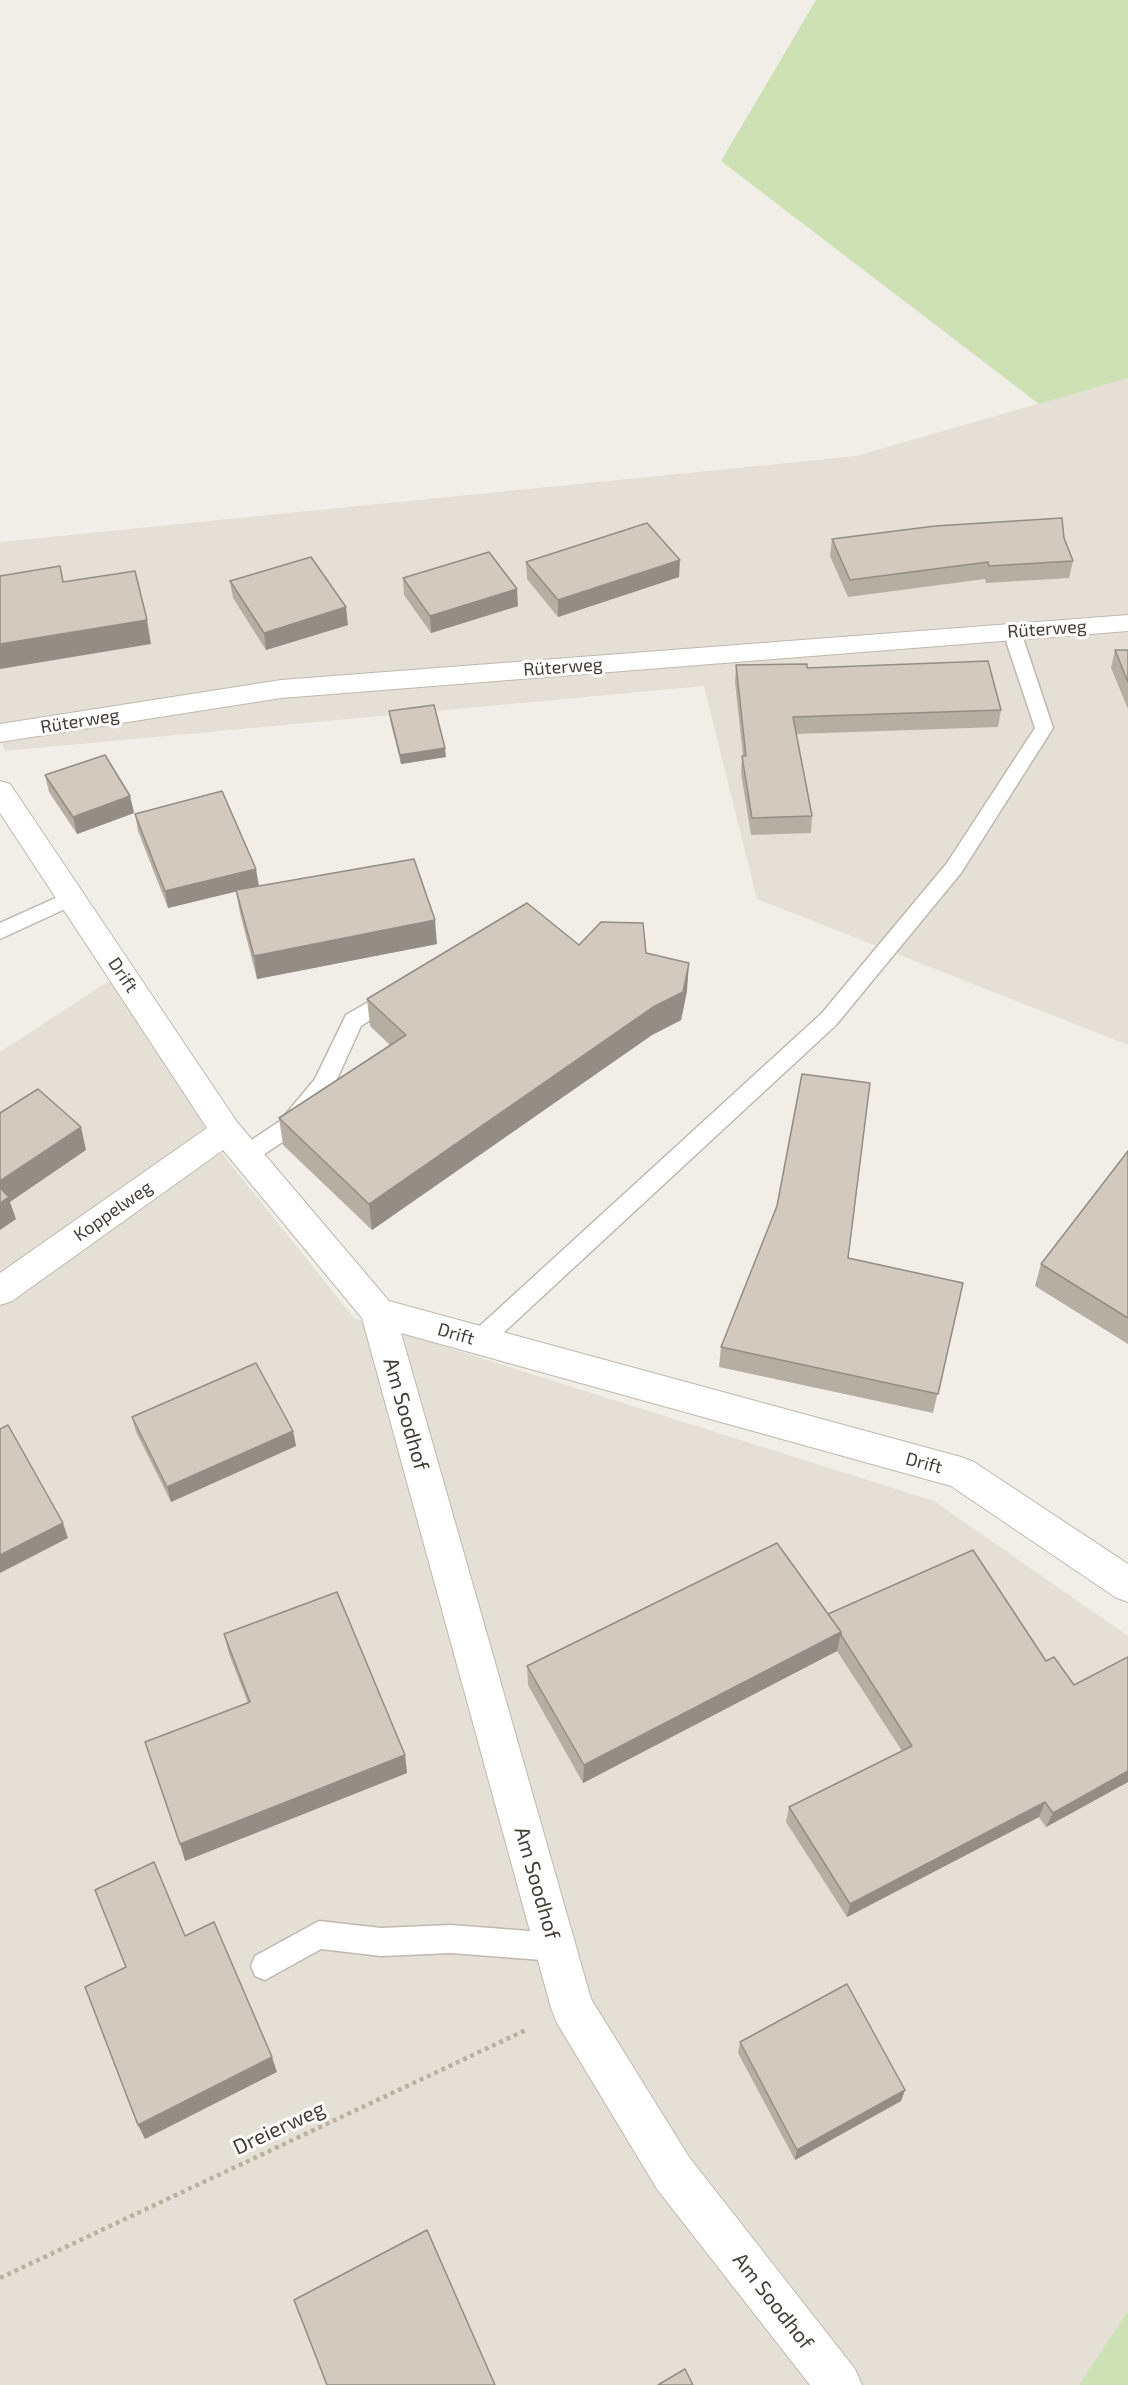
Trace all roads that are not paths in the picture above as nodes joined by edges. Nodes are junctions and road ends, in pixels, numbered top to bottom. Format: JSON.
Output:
{"nodes":[{"id":1,"x":1128,"y":623,"type":"edge"},
{"id":2,"x":1012,"y":632,"type":"junction"},
{"id":3,"x":0,"y":733,"type":"edge"},
{"id":4,"x":0,"y":791,"type":"edge"},
{"id":5,"x":71,"y":898,"type":"junction"},
{"id":6,"x":0,"y":932,"type":"edge"},
{"id":7,"x":413,"y":983,"type":"edge"},
{"id":8,"x":236,"y":1143,"type":"junction"},
{"id":9,"x":0,"y":1291,"type":"edge"},
{"id":10,"x":378,"y":1312,"type":"junction"},
{"id":11,"x":480,"y":1340,"type":"junction"},
{"id":12,"x":1128,"y":1585,"type":"edge"},
{"id":13,"x":555,"y":1947,"type":"junction"},
{"id":14,"x":265,"y":1966,"type":"dead end"},
{"id":15,"x":839,"y":2385,"type":"edge"}],
"edges":[{"from":1,"to":2,"type":"street","name":"Rüterweg"},
{"from":2,"to":3,"type":"street","name":"Rüterweg"},
{"from":2,"to":11,"type":"lane"},
{"from":4,"to":5,"type":"street","name":"Drift"},
{"from":5,"to":6,"type":"lane"},
{"from":5,"to":8,"type":"street","name":"Drift"},
{"from":7,"to":8,"type":"lane"},
{"from":8,"to":9,"type":"street","name":"Koppelweg"},
{"from":8,"to":10,"type":"street","name":"Drift"},
{"from":10,"to":11,"type":"street","name":"Drift"},
{"from":10,"to":13,"type":"street","name":"Am Soodhof"},
{"from":11,"to":12,"type":"street","name":"Drift"},
{"from":13,"to":14,"type":"lane"},
{"from":13,"to":15,"type":"street","name":"Am Soodhof"}]}
